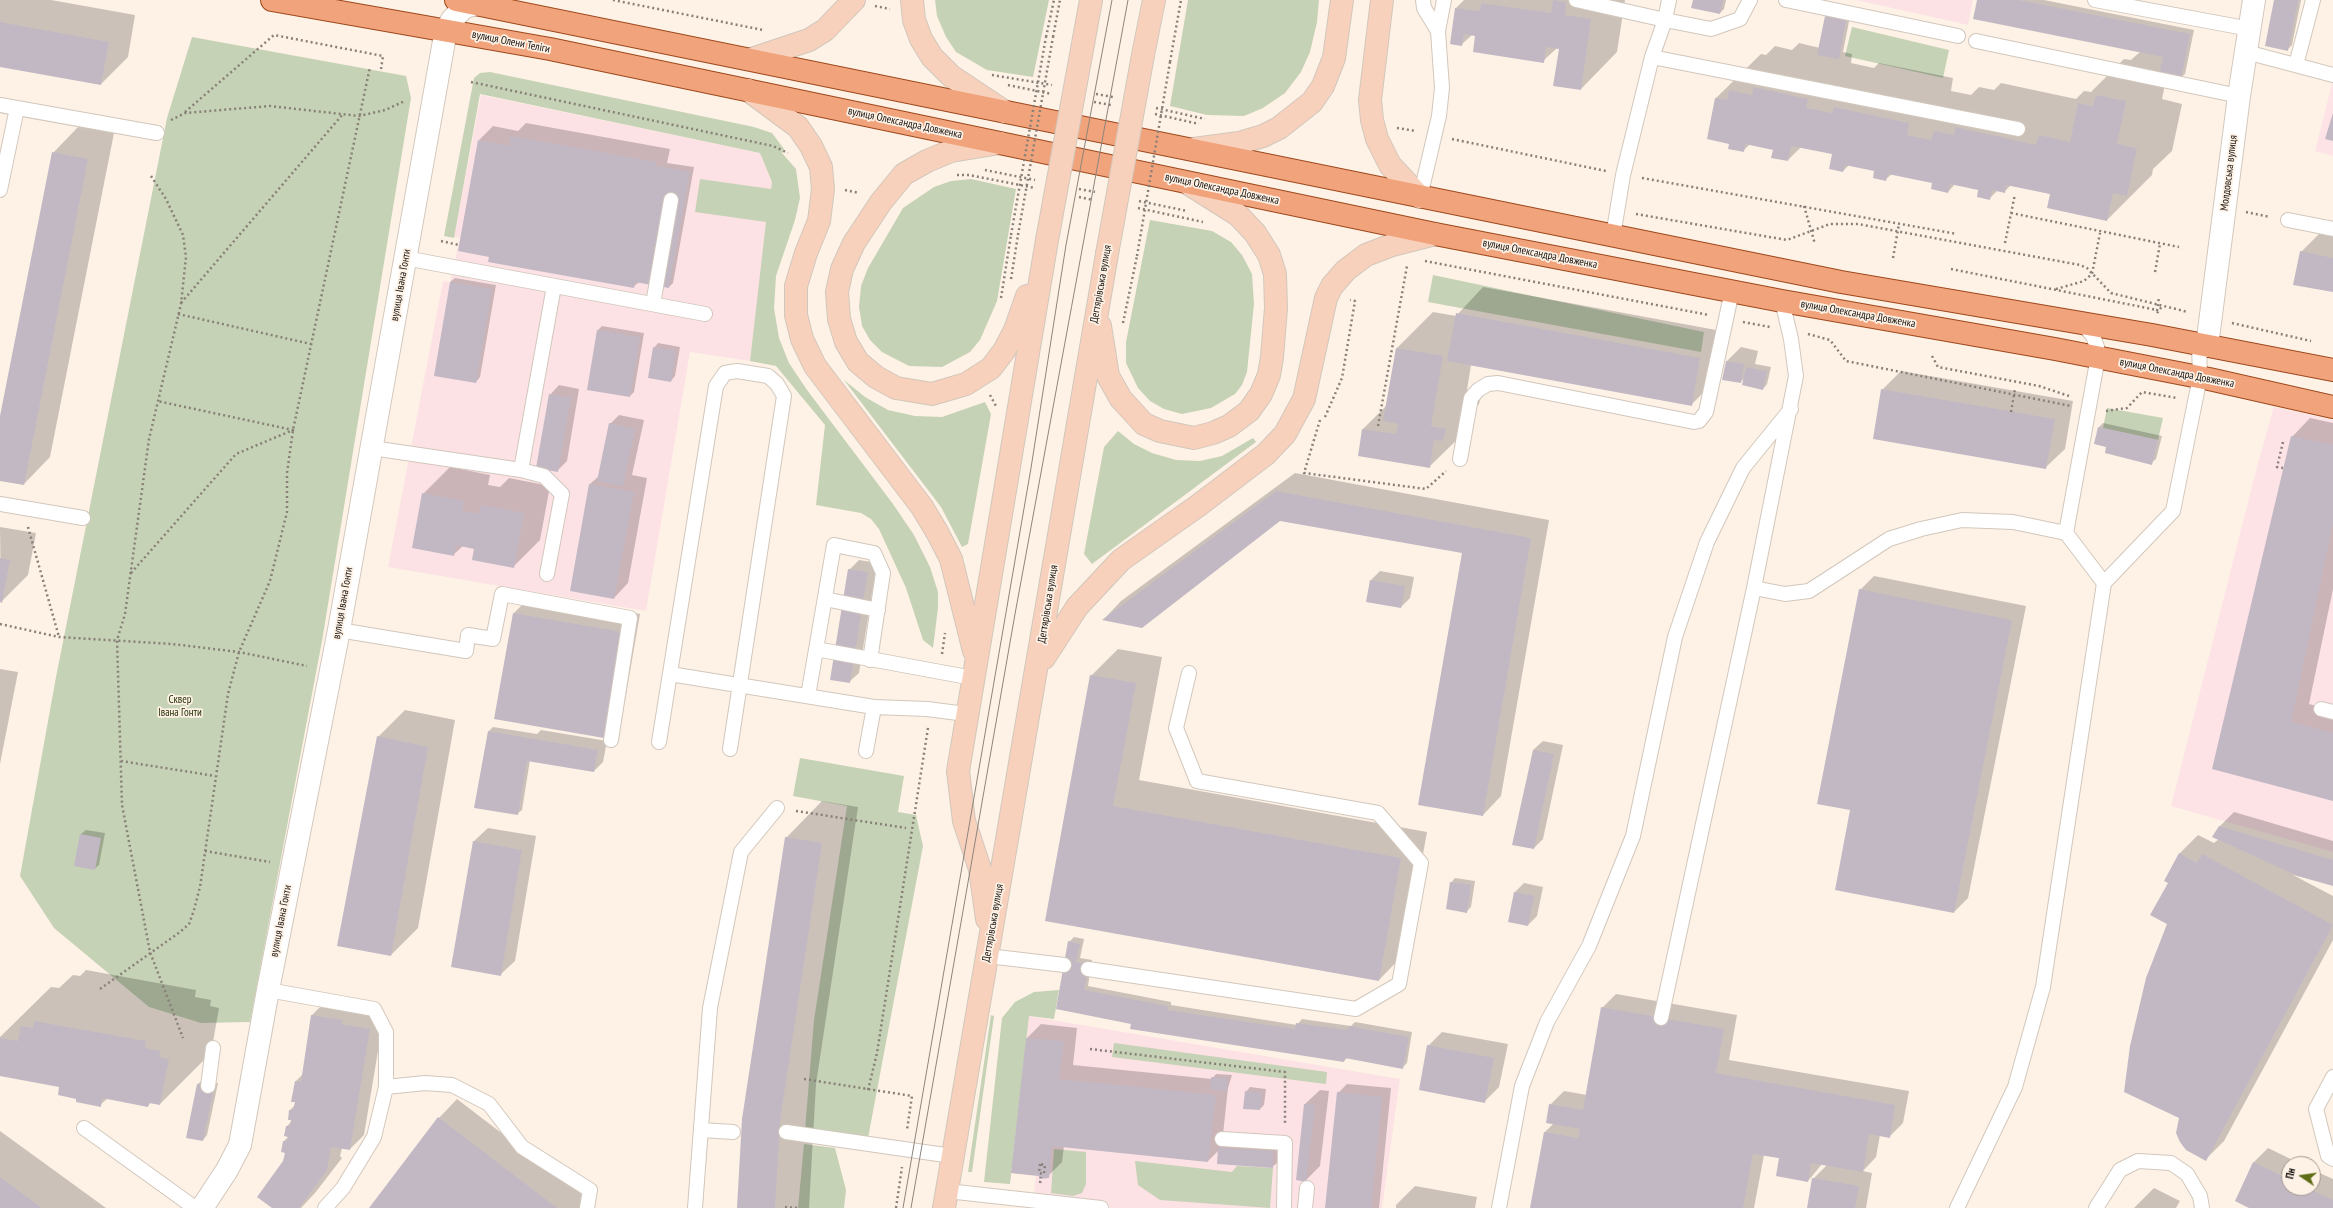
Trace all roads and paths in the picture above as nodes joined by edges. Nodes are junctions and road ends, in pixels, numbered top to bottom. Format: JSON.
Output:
{"nodes":[{"id":1,"x":272,"y":0,"type":"edge"},
{"id":2,"x":456,"y":0,"type":"edge"},
{"id":3,"x":613,"y":0,"type":"edge"},
{"id":4,"x":854,"y":0,"type":"edge"},
{"id":5,"x":912,"y":0,"type":"edge"},
{"id":6,"x":1054,"y":0,"type":"edge"},
{"id":7,"x":1060,"y":0,"type":"edge"},
{"id":8,"x":1091,"y":0,"type":"edge"},
{"id":9,"x":1154,"y":0,"type":"edge"},
{"id":10,"x":1181,"y":0,"type":"edge"},
{"id":11,"x":1342,"y":0,"type":"edge"},
{"id":12,"x":1382,"y":0,"type":"edge"},
{"id":13,"x":1423,"y":0,"type":"edge"},
{"id":14,"x":1444,"y":0,"type":"edge"},
{"id":15,"x":1669,"y":0,"type":"edge"},
{"id":16,"x":1750,"y":0,"type":"edge"},
{"id":17,"x":1786,"y":0,"type":"edge"},
{"id":18,"x":2095,"y":0,"type":"edge"},
{"id":19,"x":2254,"y":0,"type":"edge"},
{"id":20,"x":2313,"y":0,"type":"edge"},
{"id":21,"x":1584,"y":1,"type":"edge"},
{"id":22,"x":477,"y":4,"type":"junction"},
{"id":23,"x":1665,"y":20,"type":"junction"},
{"id":24,"x":2250,"y":29,"type":"junction"},
{"id":25,"x":446,"y":30,"type":"junction"},
{"id":26,"x":764,"y":30,"type":"dead end"},
{"id":27,"x":1438,"y":31,"type":"junction"},
{"id":28,"x":1958,"y":36,"type":"dead end"},
{"id":29,"x":1976,"y":41,"type":"dead end"},
{"id":30,"x":2246,"y":52,"type":"junction"},
{"id":31,"x":1652,"y":57,"type":"junction"},
{"id":32,"x":752,"y":59,"type":"junction"},
{"id":33,"x":2296,"y":65,"type":"junction"},
{"id":34,"x":370,"y":67,"type":"dead end"},
{"id":35,"x":381,"y":69,"type":"dead end"},
{"id":36,"x":2333,"y":75,"type":"edge"},
{"id":37,"x":748,"y":90,"type":"junction"},
{"id":38,"x":2239,"y":96,"type":"junction"},
{"id":39,"x":405,"y":101,"type":"dead end"},
{"id":40,"x":0,"y":105,"type":"edge"},
{"id":41,"x":17,"y":108,"type":"junction"},
{"id":42,"x":1005,"y":112,"type":"junction"},
{"id":43,"x":185,"y":113,"type":"junction"},
{"id":44,"x":343,"y":114,"type":"junction"},
{"id":45,"x":359,"y":116,"type":"junction"},
{"id":46,"x":1394,"y":127,"type":"dead end"},
{"id":47,"x":162,"y":128,"type":"joint"},
{"id":48,"x":2018,"y":129,"type":"dead end"},
{"id":49,"x":1434,"y":135,"type":"junction"},
{"id":50,"x":1001,"y":143,"type":"junction"},
{"id":51,"x":1184,"y":150,"type":"junction"},
{"id":52,"x":1623,"y":175,"type":"junction"},
{"id":53,"x":151,"y":176,"type":"dead end"},
{"id":54,"x":1182,"y":180,"type":"junction"},
{"id":55,"x":0,"y":190,"type":"edge"},
{"id":56,"x":2015,"y":194,"type":"dead end"},
{"id":57,"x":1420,"y":197,"type":"junction"},
{"id":58,"x":671,"y":200,"type":"dead end"},
{"id":59,"x":1804,"y":206,"type":"junction"},
{"id":60,"x":1617,"y":211,"type":"junction"},
{"id":61,"x":2243,"y":211,"type":"dead end"},
{"id":62,"x":2011,"y":213,"type":"junction"},
{"id":63,"x":2288,"y":220,"type":"joint"},
{"id":64,"x":1899,"y":224,"type":"junction"},
{"id":65,"x":2333,"y":229,"type":"edge"},
{"id":66,"x":1898,"y":231,"type":"junction"},
{"id":67,"x":1811,"y":232,"type":"junction"},
{"id":68,"x":2100,"y":233,"type":"junction"},
{"id":69,"x":1435,"y":234,"type":"junction"},
{"id":70,"x":1957,"y":234,"type":"dead end"},
{"id":71,"x":1613,"y":236,"type":"junction"},
{"id":72,"x":1047,"y":240,"type":"junction"},
{"id":73,"x":441,"y":242,"type":"dead end"},
{"id":74,"x":2005,"y":243,"type":"dead end"},
{"id":75,"x":1815,"y":244,"type":"dead end"},
{"id":76,"x":2160,"y":244,"type":"junction"},
{"id":77,"x":459,"y":245,"type":"dead end"},
{"id":78,"x":2179,"y":247,"type":"dead end"},
{"id":79,"x":405,"y":258,"type":"junction"},
{"id":80,"x":1893,"y":258,"type":"dead end"},
{"id":81,"x":1421,"y":261,"type":"dead end"},
{"id":82,"x":1407,"y":266,"type":"dead end"},
{"id":83,"x":1951,"y":269,"type":"dead end"},
{"id":84,"x":2155,"y":272,"type":"dead end"},
{"id":85,"x":2092,"y":274,"type":"junction"},
{"id":86,"x":554,"y":286,"type":"junction"},
{"id":87,"x":1010,"y":286,"type":"dead end"},
{"id":88,"x":2055,"y":289,"type":"junction"},
{"id":89,"x":1732,"y":291,"type":"junction"},
{"id":90,"x":2159,"y":297,"type":"dead end"},
{"id":91,"x":1349,"y":299,"type":"dead end"},
{"id":92,"x":1782,"y":301,"type":"junction"},
{"id":93,"x":1000,"y":302,"type":"dead end"},
{"id":94,"x":181,"y":304,"type":"junction"},
{"id":95,"x":653,"y":304,"type":"junction"},
{"id":96,"x":2158,"y":304,"type":"junction"},
{"id":97,"x":2163,"y":305,"type":"junction"},
{"id":98,"x":1097,"y":306,"type":"junction"},
{"id":99,"x":2157,"y":310,"type":"junction"},
{"id":100,"x":2190,"y":312,"type":"dead end"},
{"id":101,"x":178,"y":314,"type":"junction"},
{"id":102,"x":705,"y":314,"type":"dead end"},
{"id":103,"x":1726,"y":319,"type":"junction"},
{"id":104,"x":2227,"y":322,"type":"dead end"},
{"id":105,"x":2082,"y":323,"type":"junction"},
{"id":106,"x":1122,"y":329,"type":"dead end"},
{"id":107,"x":1789,"y":330,"type":"junction"},
{"id":108,"x":2318,"y":342,"type":"dead end"},
{"id":109,"x":312,"y":344,"type":"junction"},
{"id":110,"x":2203,"y":345,"type":"junction"},
{"id":111,"x":1932,"y":356,"type":"dead end"},
{"id":112,"x":2098,"y":357,"type":"junction"},
{"id":113,"x":2333,"y":370,"type":"edge"},
{"id":114,"x":981,"y":376,"type":"junction"},
{"id":115,"x":2204,"y":378,"type":"junction"},
{"id":116,"x":2015,"y":389,"type":"dead end"},
{"id":117,"x":2014,"y":395,"type":"junction"},
{"id":118,"x":2069,"y":396,"type":"dead end"},
{"id":119,"x":157,"y":401,"type":"junction"},
{"id":120,"x":2196,"y":402,"type":"junction"},
{"id":121,"x":2333,"y":407,"type":"edge"},
{"id":122,"x":2090,"y":408,"type":"junction"},
{"id":123,"x":1791,"y":409,"type":"junction"},
{"id":124,"x":2011,"y":412,"type":"dead end"},
{"id":125,"x":995,"y":414,"type":"dead end"},
{"id":126,"x":1378,"y":426,"type":"dead end"},
{"id":127,"x":293,"y":430,"type":"junction"},
{"id":128,"x":2283,"y":442,"type":"dead end"},
{"id":129,"x":372,"y":448,"type":"junction"},
{"id":130,"x":1460,"y":459,"type":"joint"},
{"id":131,"x":2283,"y":468,"type":"dead end"},
{"id":132,"x":521,"y":470,"type":"junction"},
{"id":133,"x":0,"y":504,"type":"edge"},
{"id":134,"x":23,"y":508,"type":"junction"},
{"id":135,"x":83,"y":518,"type":"dead end"},
{"id":136,"x":2066,"y":533,"type":"junction"},
{"id":137,"x":131,"y":574,"type":"junction"},
{"id":138,"x":547,"y":574,"type":"dead end"},
{"id":139,"x":2104,"y":583,"type":"junction"},
{"id":140,"x":1754,"y":588,"type":"junction"},
{"id":141,"x":825,"y":599,"type":"junction"},
{"id":142,"x":878,"y":610,"type":"junction"},
{"id":143,"x":0,"y":624,"type":"edge"},
{"id":144,"x":339,"y":630,"type":"junction"},
{"id":145,"x":945,"y":631,"type":"dead end"},
{"id":146,"x":59,"y":636,"type":"junction"},
{"id":147,"x":117,"y":640,"type":"junction"},
{"id":148,"x":816,"y":648,"type":"junction"},
{"id":149,"x":239,"y":652,"type":"junction"},
{"id":150,"x":870,"y":660,"type":"junction"},
{"id":151,"x":307,"y":666,"type":"dead end"},
{"id":152,"x":975,"y":670,"type":"junction"},
{"id":153,"x":1038,"y":670,"type":"junction"},
{"id":154,"x":939,"y":672,"type":"junction"},
{"id":155,"x":1188,"y":673,"type":"dead end"},
{"id":156,"x":670,"y":674,"type":"junction"},
{"id":157,"x":740,"y":685,"type":"junction"},
{"id":158,"x":808,"y":696,"type":"junction"},
{"id":159,"x":874,"y":707,"type":"junction"},
{"id":160,"x":931,"y":710,"type":"junction"},
{"id":161,"x":966,"y":714,"type":"junction"},
{"id":162,"x":611,"y":740,"type":"dead end"},
{"id":163,"x":659,"y":742,"type":"dead end"},
{"id":164,"x":730,"y":749,"type":"dead end"},
{"id":165,"x":866,"y":751,"type":"dead end"},
{"id":166,"x":120,"y":761,"type":"junction"},
{"id":167,"x":215,"y":776,"type":"junction"},
{"id":168,"x":777,"y":808,"type":"joint"},
{"id":169,"x":906,"y":828,"type":"dead end"},
{"id":170,"x":205,"y":851,"type":"junction"},
{"id":171,"x":270,"y":862,"type":"dead end"},
{"id":172,"x":989,"y":948,"type":"junction"},
{"id":173,"x":150,"y":952,"type":"junction"},
{"id":174,"x":1064,"y":965,"type":"dead end"},
{"id":175,"x":1088,"y":969,"type":"dead end"},
{"id":176,"x":100,"y":989,"type":"dead end"},
{"id":177,"x":268,"y":990,"type":"junction"},
{"id":178,"x":1662,"y":1018,"type":"dead end"},
{"id":179,"x":183,"y":1038,"type":"dead end"},
{"id":180,"x":213,"y":1048,"type":"dead end"},
{"id":181,"x":1090,"y":1049,"type":"dead end"},
{"id":182,"x":2333,"y":1077,"type":"edge"},
{"id":183,"x":804,"y":1079,"type":"dead end"},
{"id":184,"x":208,"y":1086,"type":"dead end"},
{"id":185,"x":386,"y":1087,"type":"junction"},
{"id":186,"x":868,"y":1090,"type":"junction"},
{"id":187,"x":84,"y":1128,"type":"dead end"},
{"id":188,"x":701,"y":1130,"type":"junction"},
{"id":189,"x":733,"y":1132,"type":"dead end"},
{"id":190,"x":786,"y":1132,"type":"dead end"},
{"id":191,"x":1222,"y":1139,"type":"dead end"},
{"id":192,"x":1285,"y":1143,"type":"junction"},
{"id":193,"x":904,"y":1150,"type":"junction"},
{"id":194,"x":952,"y":1156,"type":"junction"},
{"id":195,"x":2333,"y":1159,"type":"edge"},
{"id":196,"x":1307,"y":1188,"type":"dead end"},
{"id":197,"x":946,"y":1199,"type":"edge"},
{"id":198,"x":785,"y":1207,"type":"dead end"},
{"id":199,"x":1086,"y":1207,"type":"edge"},
{"id":200,"x":195,"y":1208,"type":"edge"},
{"id":201,"x":202,"y":1208,"type":"edge"},
{"id":202,"x":325,"y":1208,"type":"edge"},
{"id":203,"x":587,"y":1208,"type":"edge"},
{"id":204,"x":695,"y":1208,"type":"edge"},
{"id":205,"x":797,"y":1208,"type":"edge"},
{"id":206,"x":896,"y":1208,"type":"edge"},
{"id":207,"x":1101,"y":1208,"type":"edge"},
{"id":208,"x":1284,"y":1208,"type":"edge"},
{"id":209,"x":1305,"y":1208,"type":"edge"},
{"id":210,"x":1499,"y":1208,"type":"edge"},
{"id":211,"x":1957,"y":1208,"type":"edge"},
{"id":212,"x":2096,"y":1208,"type":"edge"},
{"id":213,"x":2202,"y":1208,"type":"edge"}],
"edges":[{"from":1,"to":25,"type":"main road","name":"вулиця Олени Теліги"},
{"from":2,"to":22,"type":"main road"},
{"from":3,"to":26,"type":"path"},
{"from":4,"to":32,"type":"main road"},
{"from":5,"to":42,"type":"main road"},
{"from":6,"to":93,"type":"path","bridge":true},
{"from":7,"to":87,"type":"path","bridge":true},
{"from":8,"to":72,"type":"main road","bridge":true},
{"from":9,"to":98,"type":"main road","name":"Дегтярівська вулиця","bridge":true},
{"from":10,"to":106,"type":"path","bridge":true},
{"from":11,"to":51,"type":"main road"},
{"from":12,"to":57,"type":"main road"},
{"from":13,"to":27,"type":"lane"},
{"from":14,"to":27,"type":"lane"},
{"from":15,"to":23,"type":"lane"},
{"from":16,"to":23,"type":"lane"},
{"from":17,"to":28,"type":"lane"},
{"from":18,"to":24,"type":"lane"},
{"from":19,"to":24,"type":"street","name":"Молдовська вулиця"},
{"from":20,"to":33,"type":"lane"},
{"from":21,"to":23,"type":"lane"},
{"from":22,"to":25,"type":"street","name":"вулиця Івана Гонти"},
{"from":22,"to":32,"type":"main road"},
{"from":23,"to":31,"type":"lane"},
{"from":24,"to":30,"type":"street","name":"Молдовська вулиця"},
{"from":25,"to":37,"type":"main road","name":"вулиця Олени Теліги"},
{"from":25,"to":79,"type":"street","name":"вулиця Івана Гонти"},
{"from":27,"to":49,"type":"lane"},
{"from":29,"to":38,"type":"lane"},
{"from":30,"to":33,"type":"lane"},
{"from":30,"to":38,"type":"street","name":"Молдовська вулиця"},
{"from":31,"to":48,"type":"lane"},
{"from":31,"to":52,"type":"lane"},
{"from":32,"to":42,"type":"main road"},
{"from":33,"to":36,"type":"lane"},
{"from":34,"to":45,"type":"path"},
{"from":35,"to":43,"type":"path"},
{"from":37,"to":50,"type":"main road","name":"вулиця Олександра Довженка"},
{"from":37,"to":152,"type":"main road"},
{"from":38,"to":110,"type":"street","name":"Молдовська вулиця"},
{"from":39,"to":45,"type":"path"},
{"from":40,"to":41,"type":"lane"},
{"from":41,"to":47,"type":"lane"},
{"from":41,"to":55,"type":"lane"},
{"from":42,"to":51,"type":"main road"},
{"from":43,"to":44,"type":"path"},
{"from":43,"to":47,"type":"path"},
{"from":44,"to":45,"type":"path"},
{"from":44,"to":94,"type":"path"},
{"from":45,"to":109,"type":"path"},
{"from":46,"to":49,"type":"path"},
{"from":49,"to":52,"type":"path"},
{"from":49,"to":57,"type":"lane"},
{"from":50,"to":54,"type":"main road","name":"вулиця Олександра Довженка"},
{"from":50,"to":114,"type":"main road"},
{"from":51,"to":57,"type":"main road"},
{"from":52,"to":59,"type":"path"},
{"from":52,"to":60,"type":"lane"},
{"from":53,"to":94,"type":"path"},
{"from":54,"to":69,"type":"main road","name":"вулиця Олександра Довженка"},
{"from":54,"to":98,"type":"main road"},
{"from":56,"to":62,"type":"path"},
{"from":57,"to":71,"type":"main road"},
{"from":58,"to":95,"type":"lane"},
{"from":59,"to":64,"type":"path"},
{"from":59,"to":67,"type":"path"},
{"from":60,"to":67,"type":"path"},
{"from":60,"to":71,"type":"lane"},
{"from":61,"to":63,"type":"path"},
{"from":62,"to":68,"type":"path"},
{"from":62,"to":74,"type":"path"},
{"from":63,"to":65,"type":"lane"},
{"from":64,"to":66,"type":"path"},
{"from":64,"to":70,"type":"path"},
{"from":66,"to":67,"type":"path"},
{"from":66,"to":80,"type":"path"},
{"from":66,"to":85,"type":"path"},
{"from":67,"to":75,"type":"path"},
{"from":68,"to":76,"type":"path"},
{"from":68,"to":85,"type":"path"},
{"from":69,"to":89,"type":"main road","name":"вулиця Олександра Довженка"},
{"from":69,"to":153,"type":"main road"},
{"from":71,"to":105,"type":"main road"},
{"from":72,"to":114,"type":"main road"},
{"from":72,"to":152,"type":"main road"},
{"from":73,"to":77,"type":"path"},
{"from":76,"to":78,"type":"path"},
{"from":76,"to":84,"type":"path"},
{"from":79,"to":86,"type":"lane"},
{"from":79,"to":129,"type":"street","name":"вулиця Івана Гонти"},
{"from":81,"to":103,"type":"path"},
{"from":82,"to":126,"type":"path"},
{"from":83,"to":88,"type":"path"},
{"from":85,"to":88,"type":"path"},
{"from":85,"to":96,"type":"path"},
{"from":86,"to":95,"type":"lane"},
{"from":86,"to":132,"type":"lane"},
{"from":88,"to":99,"type":"path"},
{"from":89,"to":92,"type":"main road","name":"вулиця Олександра Довженка"},
{"from":89,"to":103,"type":"lane"},
{"from":90,"to":96,"type":"path"},
{"from":91,"to":130,"type":"path"},
{"from":92,"to":107,"type":"lane"},
{"from":92,"to":112,"type":"main road","name":"вулиця Олександра Довженка"},
{"from":94,"to":101,"type":"path"},
{"from":95,"to":102,"type":"lane"},
{"from":96,"to":97,"type":"path"},
{"from":96,"to":99,"type":"path"},
{"from":97,"to":99,"type":"path"},
{"from":97,"to":100,"type":"path"},
{"from":98,"to":153,"type":"main road","name":"Дегтярівська вулиця"},
{"from":101,"to":109,"type":"path"},
{"from":101,"to":119,"type":"path"},
{"from":103,"to":107,"type":"path"},
{"from":103,"to":130,"type":"lane"},
{"from":104,"to":108,"type":"path"},
{"from":105,"to":110,"type":"main road"},
{"from":105,"to":112,"type":"lane"},
{"from":107,"to":117,"type":"path"},
{"from":107,"to":123,"type":"lane"},
{"from":109,"to":127,"type":"path"},
{"from":110,"to":113,"type":"main road"},
{"from":110,"to":115,"type":"lane"},
{"from":111,"to":118,"type":"path"},
{"from":112,"to":115,"type":"main road","name":"вулиця Олександра Довженка"},
{"from":112,"to":122,"type":"lane"},
{"from":114,"to":125,"type":"path"},
{"from":115,"to":120,"type":"lane"},
{"from":115,"to":121,"type":"main road","name":"вулиця Олександра Довженка"},
{"from":116,"to":117,"type":"path"},
{"from":117,"to":122,"type":"path"},
{"from":117,"to":124,"type":"path"},
{"from":119,"to":127,"type":"path"},
{"from":119,"to":137,"type":"path"},
{"from":120,"to":122,"type":"path"},
{"from":120,"to":139,"type":"lane"},
{"from":122,"to":136,"type":"lane"},
{"from":123,"to":140,"type":"lane"},
{"from":123,"to":210,"type":"lane"},
{"from":127,"to":137,"type":"path"},
{"from":127,"to":149,"type":"path"},
{"from":128,"to":131,"type":"path"},
{"from":129,"to":132,"type":"lane"},
{"from":129,"to":144,"type":"street","name":"вулиця Івана Гонти"},
{"from":132,"to":138,"type":"lane"},
{"from":133,"to":134,"type":"lane"},
{"from":134,"to":135,"type":"lane"},
{"from":134,"to":146,"type":"path"},
{"from":136,"to":139,"type":"lane"},
{"from":136,"to":140,"type":"lane"},
{"from":137,"to":147,"type":"path"},
{"from":139,"to":211,"type":"lane"},
{"from":140,"to":178,"type":"lane"},
{"from":141,"to":142,"type":"lane"},
{"from":141,"to":142,"type":"lane"},
{"from":141,"to":148,"type":"lane"},
{"from":142,"to":150,"type":"lane"},
{"from":143,"to":146,"type":"path"},
{"from":144,"to":162,"type":"lane"},
{"from":144,"to":177,"type":"street","name":"вулиця Івана Гонти"},
{"from":145,"to":154,"type":"path"},
{"from":146,"to":147,"type":"path"},
{"from":147,"to":149,"type":"path"},
{"from":147,"to":166,"type":"path"},
{"from":148,"to":150,"type":"lane"},
{"from":148,"to":158,"type":"lane"},
{"from":149,"to":151,"type":"path"},
{"from":149,"to":167,"type":"path"},
{"from":150,"to":154,"type":"lane"},
{"from":152,"to":154,"type":"lane"},
{"from":152,"to":161,"type":"main road"},
{"from":153,"to":172,"type":"main road","name":"Дегтярівська вулиця"},
{"from":155,"to":175,"type":"lane"},
{"from":156,"to":157,"type":"lane"},
{"from":156,"to":157,"type":"lane"},
{"from":156,"to":163,"type":"lane"},
{"from":157,"to":158,"type":"lane"},
{"from":157,"to":164,"type":"lane"},
{"from":158,"to":159,"type":"lane"},
{"from":159,"to":160,"type":"lane"},
{"from":159,"to":165,"type":"lane"},
{"from":160,"to":161,"type":"lane"},
{"from":160,"to":186,"type":"path"},
{"from":161,"to":172,"type":"main road"},
{"from":166,"to":167,"type":"path"},
{"from":166,"to":173,"type":"path"},
{"from":167,"to":170,"type":"path"},
{"from":168,"to":169,"type":"path"},
{"from":168,"to":188,"type":"lane"},
{"from":170,"to":171,"type":"path"},
{"from":170,"to":173,"type":"path"},
{"from":172,"to":174,"type":"lane"},
{"from":172,"to":194,"type":"main road","name":"Дегтярівська вулиця"},
{"from":173,"to":176,"type":"path"},
{"from":173,"to":179,"type":"path"},
{"from":177,"to":185,"type":"lane"},
{"from":177,"to":201,"type":"street","name":"вулиця Івана Гонти"},
{"from":180,"to":184,"type":"lane"},
{"from":181,"to":192,"type":"path"},
{"from":182,"to":195,"type":"lane"},
{"from":183,"to":186,"type":"path"},
{"from":185,"to":202,"type":"lane"},
{"from":185,"to":203,"type":"lane"},
{"from":186,"to":193,"type":"path"},
{"from":187,"to":200,"type":"lane"},
{"from":188,"to":189,"type":"lane"},
{"from":188,"to":204,"type":"lane"},
{"from":190,"to":193,"type":"lane"},
{"from":191,"to":192,"type":"lane"},
{"from":192,"to":208,"type":"lane"},
{"from":193,"to":194,"type":"lane"},
{"from":193,"to":206,"type":"path"},
{"from":194,"to":197,"type":"main road","name":"Дегтярівська вулиця"},
{"from":196,"to":209,"type":"lane"},
{"from":197,"to":199,"type":"lane"},
{"from":198,"to":205,"type":"path"},
{"from":199,"to":207,"type":"lane"},
{"from":212,"to":213,"type":"lane"}]}
